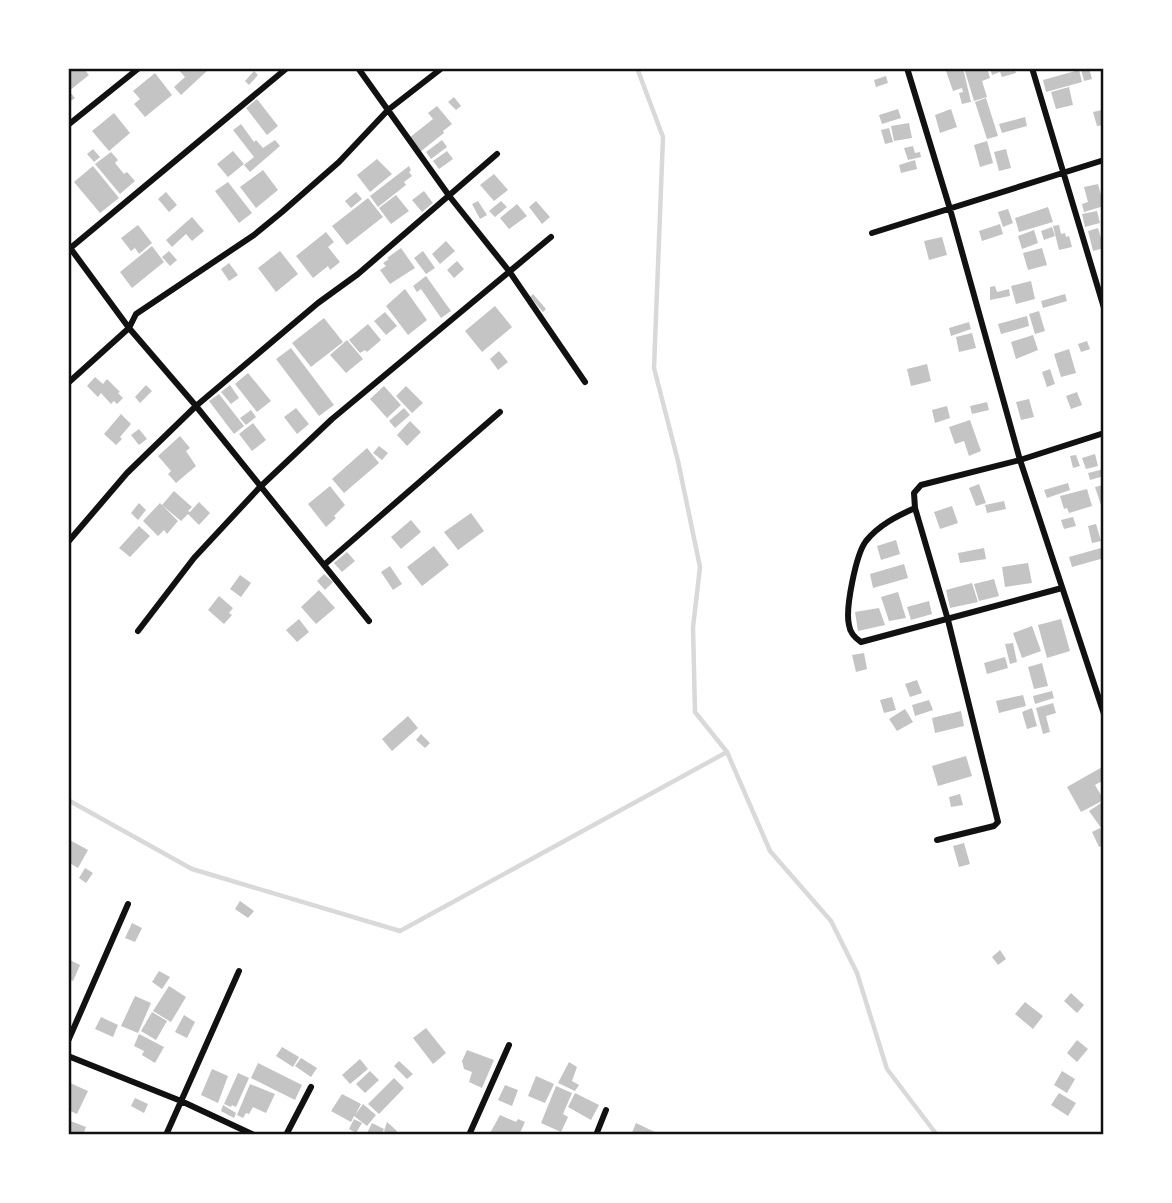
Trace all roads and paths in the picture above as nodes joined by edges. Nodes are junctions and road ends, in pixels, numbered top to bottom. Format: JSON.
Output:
{"nodes":[{"id":1,"x":139,"y":68,"type":"edge"},
{"id":2,"x":287,"y":68,"type":"edge"},
{"id":3,"x":358,"y":68,"type":"edge"},
{"id":4,"x":442,"y":68,"type":"edge"},
{"id":5,"x":907,"y":68,"type":"edge"},
{"id":6,"x":1032,"y":68,"type":"edge"},
{"id":7,"x":388,"y":110,"type":"junction"},
{"id":8,"x":68,"y":125,"type":"edge"},
{"id":9,"x":497,"y":154,"type":"dead end"},
{"id":10,"x":1104,"y":160,"type":"edge"},
{"id":11,"x":1063,"y":173,"type":"junction"},
{"id":12,"x":450,"y":197,"type":"junction"},
{"id":13,"x":950,"y":209,"type":"junction"},
{"id":14,"x":872,"y":233,"type":"dead end"},
{"id":15,"x":551,"y":237,"type":"dead end"},
{"id":16,"x":69,"y":248,"type":"edge"},
{"id":17,"x":509,"y":271,"type":"junction"},
{"id":18,"x":1104,"y":308,"type":"edge"},
{"id":19,"x":129,"y":328,"type":"junction"},
{"id":20,"x":585,"y":382,"type":"dead end"},
{"id":21,"x":68,"y":383,"type":"edge"},
{"id":22,"x":196,"y":406,"type":"junction"},
{"id":23,"x":500,"y":412,"type":"dead end"},
{"id":24,"x":1104,"y":433,"type":"edge"},
{"id":25,"x":1020,"y":460,"type":"junction"},
{"id":26,"x":260,"y":487,"type":"junction"},
{"id":27,"x":915,"y":508,"type":"junction"},
{"id":28,"x":68,"y":542,"type":"edge"},
{"id":29,"x":324,"y":565,"type":"junction"},
{"id":30,"x":1062,"y":588,"type":"junction"},
{"id":31,"x":948,"y":620,"type":"junction"},
{"id":32,"x":369,"y":621,"type":"dead end"},
{"id":33,"x":138,"y":631,"type":"dead end"},
{"id":34,"x":1104,"y":715,"type":"edge"},
{"id":35,"x":937,"y":840,"type":"dead end"},
{"id":36,"x":128,"y":904,"type":"dead end"},
{"id":37,"x":239,"y":971,"type":"dead end"},
{"id":38,"x":68,"y":1041,"type":"edge"},
{"id":39,"x":509,"y":1045,"type":"dead end"},
{"id":40,"x":68,"y":1056,"type":"edge"},
{"id":41,"x":311,"y":1087,"type":"dead end"},
{"id":42,"x":181,"y":1101,"type":"junction"},
{"id":43,"x":606,"y":1110,"type":"dead end"},
{"id":44,"x":166,"y":1135,"type":"edge"},
{"id":45,"x":254,"y":1135,"type":"edge"},
{"id":46,"x":286,"y":1135,"type":"edge"},
{"id":47,"x":469,"y":1135,"type":"edge"},
{"id":48,"x":596,"y":1135,"type":"edge"}],
"edges":[{"from":1,"to":8,"type":"street"},
{"from":2,"to":16,"type":"street"},
{"from":3,"to":7,"type":"street"},
{"from":4,"to":7,"type":"street"},
{"from":5,"to":13,"type":"street"},
{"from":6,"to":11,"type":"street"},
{"from":7,"to":12,"type":"street"},
{"from":7,"to":19,"type":"street"},
{"from":9,"to":12,"type":"street"},
{"from":10,"to":11,"type":"street"},
{"from":11,"to":13,"type":"street"},
{"from":11,"to":18,"type":"street"},
{"from":12,"to":17,"type":"street"},
{"from":12,"to":22,"type":"street"},
{"from":13,"to":14,"type":"street"},
{"from":13,"to":25,"type":"street"},
{"from":15,"to":17,"type":"street"},
{"from":16,"to":19,"type":"street"},
{"from":17,"to":20,"type":"street"},
{"from":17,"to":26,"type":"street"},
{"from":19,"to":21,"type":"street"},
{"from":19,"to":22,"type":"street"},
{"from":22,"to":26,"type":"street"},
{"from":22,"to":28,"type":"street"},
{"from":23,"to":29,"type":"street"},
{"from":24,"to":25,"type":"street"},
{"from":25,"to":27,"type":"street"},
{"from":25,"to":30,"type":"street"},
{"from":26,"to":29,"type":"street"},
{"from":26,"to":33,"type":"street"},
{"from":27,"to":31,"type":"street"},
{"from":27,"to":31,"type":"street"},
{"from":29,"to":32,"type":"street"},
{"from":30,"to":31,"type":"street"},
{"from":30,"to":34,"type":"street"},
{"from":31,"to":35,"type":"street"},
{"from":36,"to":38,"type":"street"},
{"from":37,"to":42,"type":"street"},
{"from":39,"to":47,"type":"street"},
{"from":40,"to":42,"type":"street"},
{"from":41,"to":46,"type":"street"},
{"from":42,"to":44,"type":"street"},
{"from":42,"to":45,"type":"street"},
{"from":43,"to":48,"type":"street"}]}
